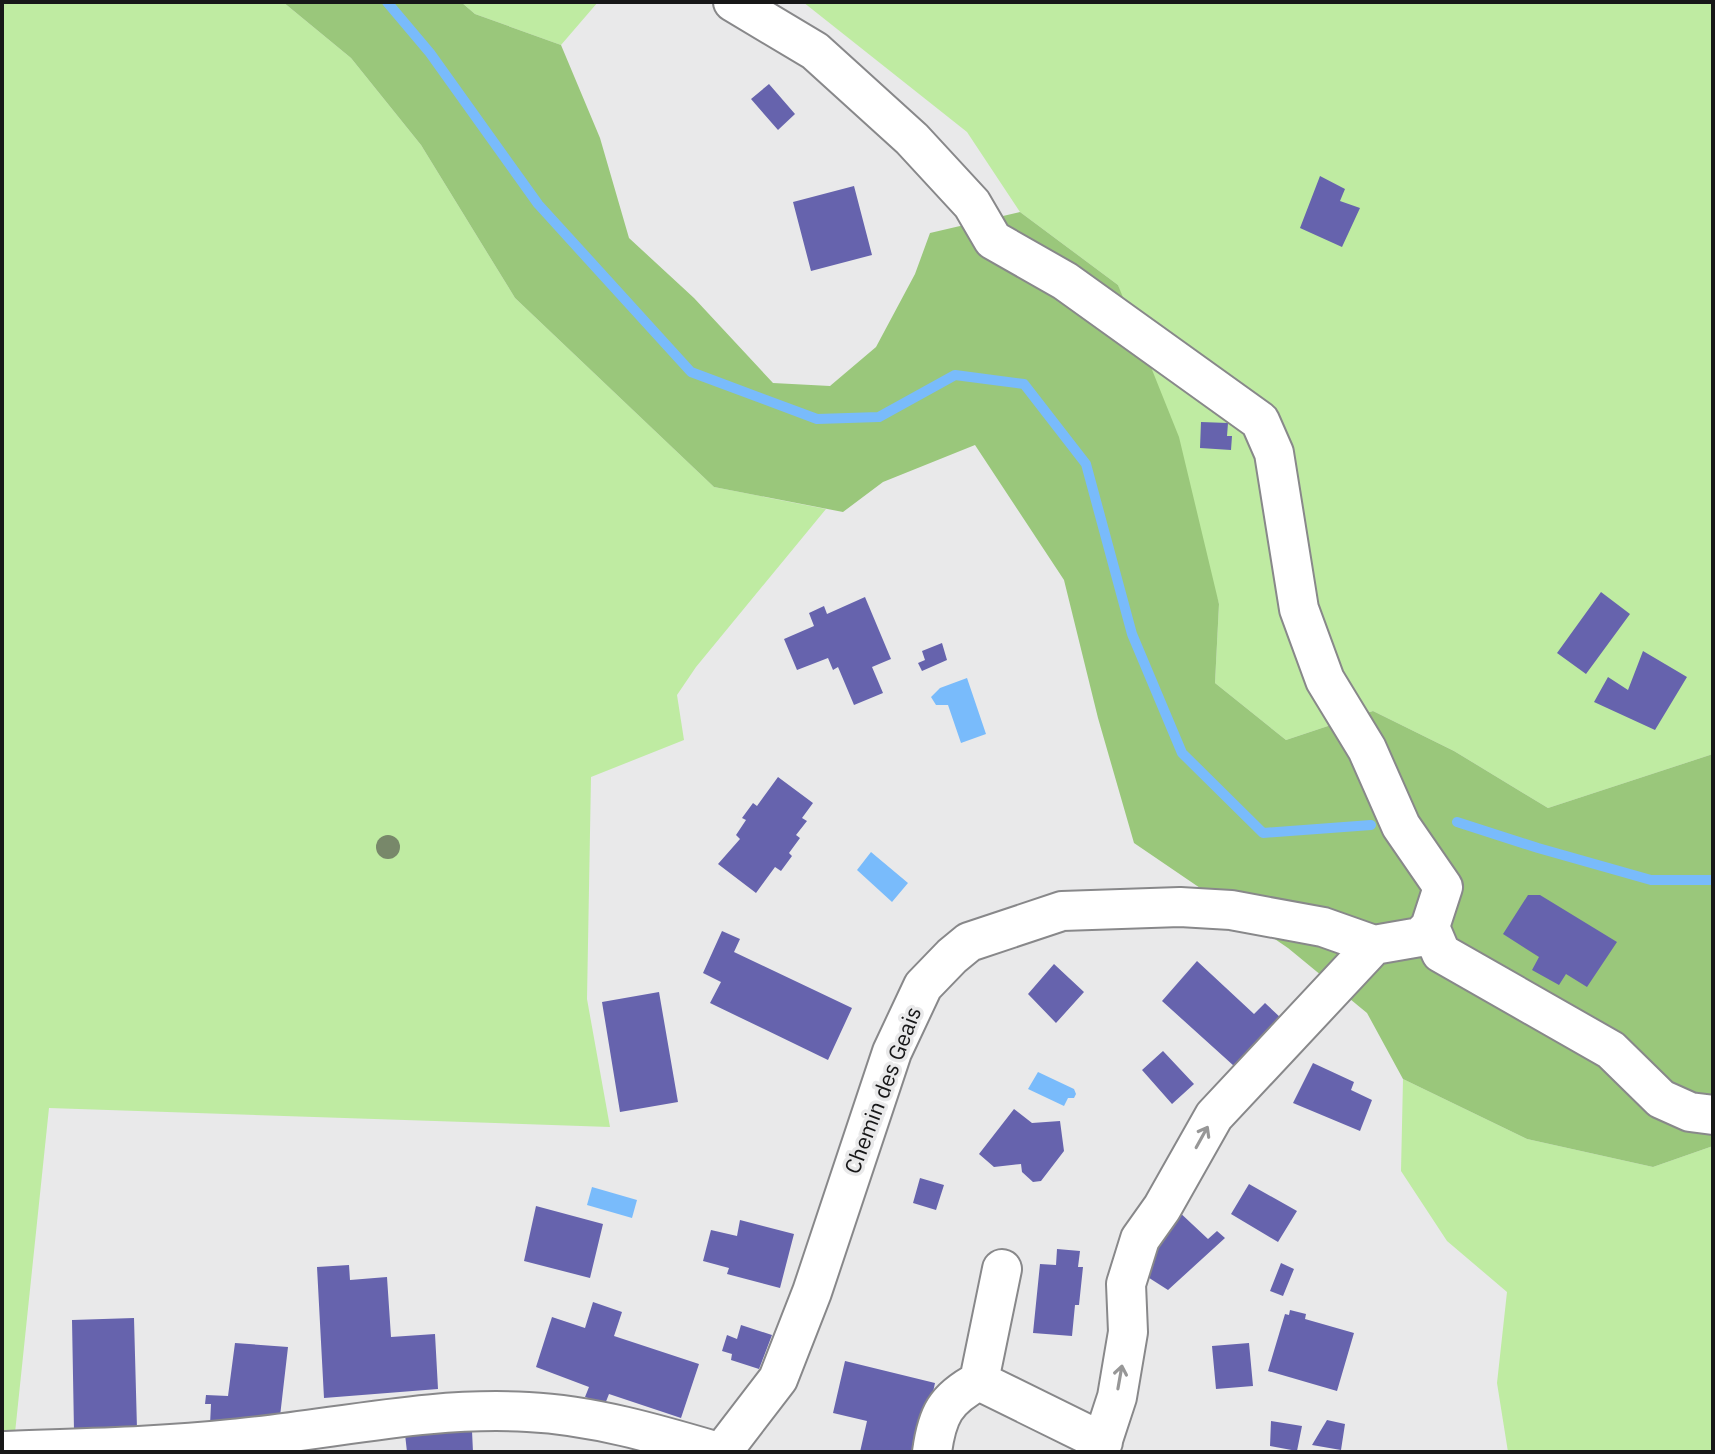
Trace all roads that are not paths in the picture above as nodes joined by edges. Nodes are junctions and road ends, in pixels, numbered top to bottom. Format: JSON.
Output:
{"nodes":[{"id":1,"x":733,"y":2,"type":"edge"},
{"id":2,"x":1430,"y":927,"type":"junction"},
{"id":3,"x":1374,"y":945,"type":"junction"},
{"id":4,"x":1713,"y":1115,"type":"edge"},
{"id":5,"x":1002,"y":1269,"type":"dead end"},
{"id":6,"x":979,"y":1381,"type":"junction"},
{"id":7,"x":1101,"y":1447,"type":"edge"},
{"id":8,"x":2,"y":1451,"type":"edge"},
{"id":9,"x":720,"y":1452,"type":"edge"},
{"id":10,"x":932,"y":1452,"type":"edge"}],
"edges":[{"from":1,"to":2,"type":"street"},
{"from":2,"to":3,"type":"street"},
{"from":2,"to":4,"type":"street"},
{"from":7,"to":3,"type":"street","one_way":true},
{"from":3,"to":9,"type":"street","name":"Chemin des Geais"},
{"from":5,"to":6,"type":"street"},
{"from":6,"to":7,"type":"street"},
{"from":6,"to":10,"type":"street"},
{"from":8,"to":9,"type":"street","name":"Chemin des Geais"}]}
